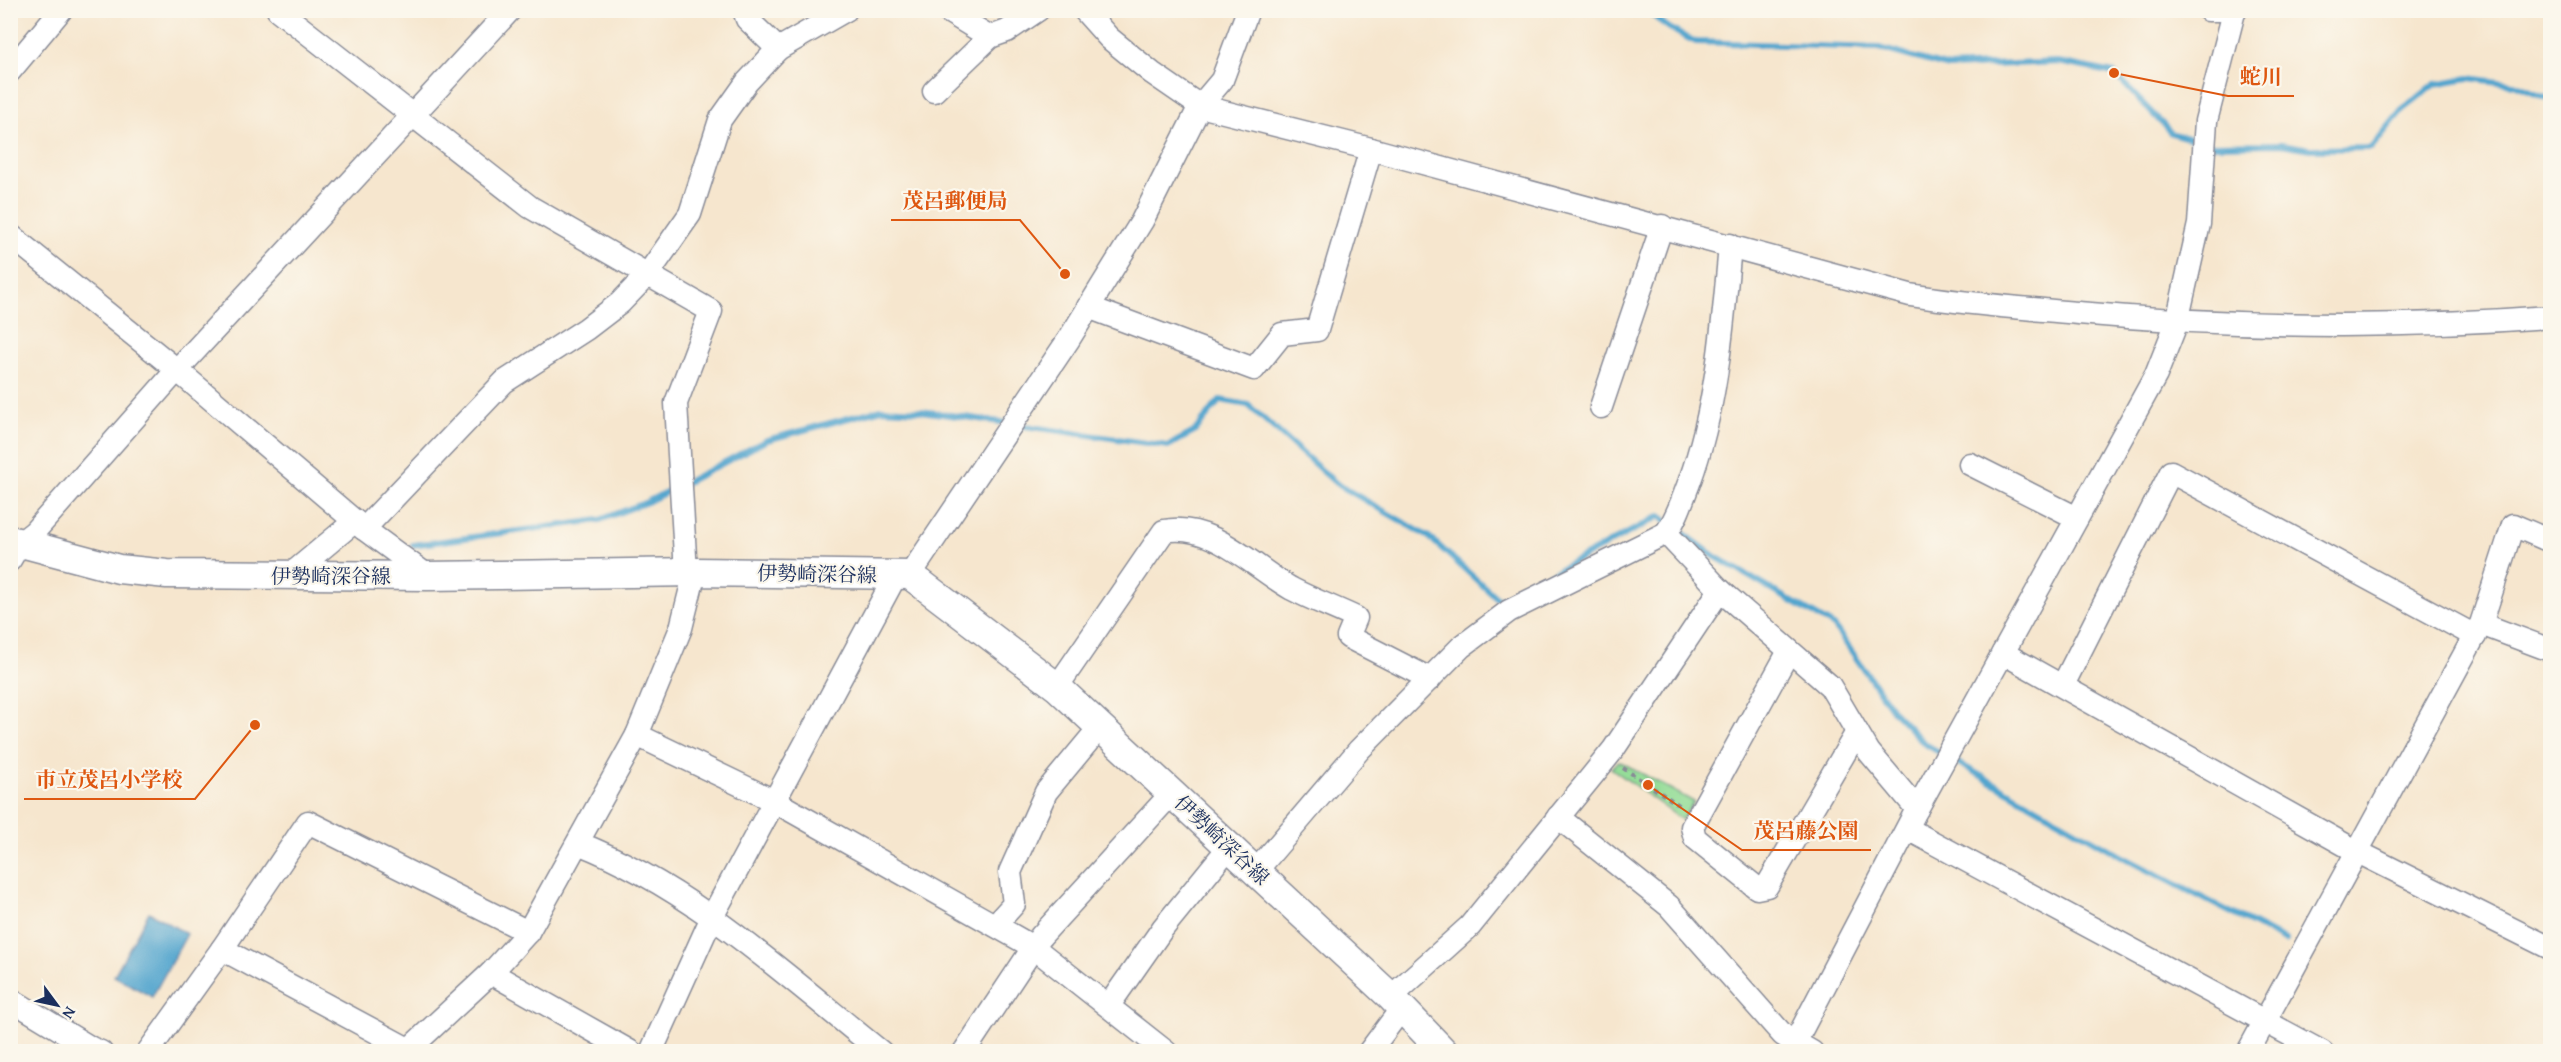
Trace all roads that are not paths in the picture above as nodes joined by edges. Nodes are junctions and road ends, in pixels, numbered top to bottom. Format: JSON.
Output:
{"nodes":[{"id":1,"x":61,"y":10,"type":"edge"},
{"id":2,"x":278,"y":10,"type":"edge"},
{"id":3,"x":510,"y":10,"type":"edge"},
{"id":4,"x":846,"y":10,"type":"edge"},
{"id":5,"x":946,"y":10,"type":"edge"},
{"id":6,"x":1038,"y":10,"type":"edge"},
{"id":7,"x":1084,"y":10,"type":"edge"},
{"id":8,"x":1248,"y":10,"type":"edge"},
{"id":9,"x":2208,"y":10,"type":"edge"},
{"id":10,"x":2235,"y":11,"type":"edge"},
{"id":11,"x":742,"y":13,"type":"edge"},
{"id":12,"x":990,"y":37,"type":"junction"},
{"id":13,"x":778,"y":49,"type":"junction"},
{"id":14,"x":10,"y":71,"type":"edge"},
{"id":15,"x":934,"y":91,"type":"dead end"},
{"id":16,"x":1200,"y":106,"type":"junction"},
{"id":17,"x":414,"y":115,"type":"junction"},
{"id":18,"x":1371,"y":149,"type":"junction"},
{"id":19,"x":1662,"y":226,"type":"junction"},
{"id":20,"x":10,"y":235,"type":"edge"},
{"id":21,"x":1730,"y":245,"type":"junction"},
{"id":22,"x":648,"y":274,"type":"junction"},
{"id":23,"x":1088,"y":307,"type":"junction"},
{"id":24,"x":2550,"y":317,"type":"edge"},
{"id":25,"x":2177,"y":322,"type":"junction"},
{"id":26,"x":177,"y":370,"type":"junction"},
{"id":27,"x":1601,"y":407,"type":"dead end"},
{"id":28,"x":1970,"y":464,"type":"dead end"},
{"id":29,"x":2077,"y":519,"type":"junction"},
{"id":30,"x":360,"y":525,"type":"junction"},
{"id":31,"x":1666,"y":533,"type":"junction"},
{"id":32,"x":2550,"y":541,"type":"edge"},
{"id":33,"x":14,"y":548,"type":"edge"},
{"id":34,"x":690,"y":572,"type":"junction"},
{"id":35,"x":903,"y":575,"type":"junction"},
{"id":36,"x":289,"y":576,"type":"junction"},
{"id":37,"x":428,"y":576,"type":"junction"},
{"id":38,"x":1720,"y":590,"type":"junction"},
{"id":39,"x":2478,"y":630,"type":"junction"},
{"id":40,"x":2550,"y":650,"type":"edge"},
{"id":41,"x":1789,"y":651,"type":"junction"},
{"id":42,"x":2003,"y":653,"type":"junction"},
{"id":43,"x":1430,"y":679,"type":"junction"},
{"id":44,"x":2063,"y":685,"type":"junction"},
{"id":45,"x":1057,"y":687,"type":"junction"},
{"id":46,"x":1100,"y":727,"type":"junction"},
{"id":47,"x":1857,"y":732,"type":"junction"},
{"id":48,"x":637,"y":735,"type":"junction"},
{"id":49,"x":1172,"y":793,"type":"junction"},
{"id":50,"x":774,"y":801,"type":"junction"},
{"id":51,"x":1558,"y":817,"type":"junction"},
{"id":52,"x":1913,"y":819,"type":"junction"},
{"id":53,"x":578,"y":843,"type":"junction"},
{"id":54,"x":1229,"y":847,"type":"junction"},
{"id":55,"x":2356,"y":851,"type":"junction"},
{"id":56,"x":1256,"y":871,"type":"junction"},
{"id":57,"x":712,"y":917,"type":"junction"},
{"id":58,"x":994,"y":925,"type":"junction"},
{"id":59,"x":528,"y":932,"type":"junction"},
{"id":60,"x":1034,"y":947,"type":"junction"},
{"id":61,"x":2550,"y":948,"type":"edge"},
{"id":62,"x":222,"y":949,"type":"junction"},
{"id":63,"x":491,"y":974,"type":"junction"},
{"id":64,"x":10,"y":999,"type":"edge"},
{"id":65,"x":1397,"y":1003,"type":"junction"},
{"id":66,"x":1109,"y":1005,"type":"junction"},
{"id":67,"x":2265,"y":1020,"type":"junction"},
{"id":68,"x":1799,"y":1048,"type":"edge"},
{"id":69,"x":407,"y":1050,"type":"edge"},
{"id":70,"x":101,"y":1052,"type":"edge"},
{"id":71,"x":148,"y":1052,"type":"edge"},
{"id":72,"x":632,"y":1052,"type":"edge"},
{"id":73,"x":651,"y":1052,"type":"edge"},
{"id":74,"x":881,"y":1052,"type":"edge"},
{"id":75,"x":964,"y":1052,"type":"edge"},
{"id":76,"x":1166,"y":1052,"type":"edge"},
{"id":77,"x":1369,"y":1052,"type":"edge"},
{"id":78,"x":1444,"y":1052,"type":"edge"},
{"id":79,"x":2248,"y":1052,"type":"edge"},
{"id":80,"x":2322,"y":1052,"type":"edge"}],
"edges":[{"from":1,"to":14,"type":"street"},
{"from":2,"to":17,"type":"street"},
{"from":3,"to":17,"type":"street"},
{"from":4,"to":13,"type":"street"},
{"from":5,"to":12,"type":"street"},
{"from":6,"to":12,"type":"street"},
{"from":7,"to":16,"type":"street"},
{"from":8,"to":16,"type":"street"},
{"from":9,"to":10,"type":"street"},
{"from":10,"to":25,"type":"street"},
{"from":11,"to":13,"type":"street"},
{"from":12,"to":15,"type":"street"},
{"from":13,"to":22,"type":"street"},
{"from":16,"to":18,"type":"street"},
{"from":16,"to":23,"type":"street"},
{"from":17,"to":22,"type":"street"},
{"from":17,"to":26,"type":"street"},
{"from":18,"to":19,"type":"street"},
{"from":18,"to":23,"type":"street"},
{"from":19,"to":21,"type":"street"},
{"from":19,"to":27,"type":"street"},
{"from":20,"to":26,"type":"street"},
{"from":21,"to":25,"type":"street"},
{"from":21,"to":31,"type":"street"},
{"from":22,"to":30,"type":"street"},
{"from":22,"to":34,"type":"street"},
{"from":23,"to":35,"type":"street"},
{"from":24,"to":25,"type":"street"},
{"from":25,"to":29,"type":"street"},
{"from":26,"to":30,"type":"street"},
{"from":26,"to":33,"type":"street"},
{"from":28,"to":29,"type":"street"},
{"from":29,"to":42,"type":"street"},
{"from":30,"to":36,"type":"street"},
{"from":30,"to":37,"type":"street"},
{"from":31,"to":38,"type":"street"},
{"from":31,"to":43,"type":"street"},
{"from":32,"to":39,"type":"street"},
{"from":33,"to":36,"type":"main road","name":"伊勢崎深谷線"},
{"from":34,"to":35,"type":"main road","name":"伊勢崎深谷線"},
{"from":34,"to":37,"type":"main road","name":"伊勢崎深谷線"},
{"from":34,"to":48,"type":"street"},
{"from":35,"to":45,"type":"main road","name":"伊勢崎深谷線"},
{"from":35,"to":50,"type":"street"},
{"from":36,"to":37,"type":"main road","name":"伊勢崎深谷線"},
{"from":38,"to":41,"type":"street"},
{"from":38,"to":51,"type":"street"},
{"from":39,"to":40,"type":"street"},
{"from":39,"to":44,"type":"street"},
{"from":39,"to":55,"type":"street"},
{"from":41,"to":47,"type":"street"},
{"from":41,"to":47,"type":"street"},
{"from":42,"to":44,"type":"street"},
{"from":42,"to":52,"type":"street"},
{"from":43,"to":45,"type":"street"},
{"from":43,"to":56,"type":"street"},
{"from":44,"to":55,"type":"street"},
{"from":45,"to":46,"type":"main road","name":"伊勢崎深谷線"},
{"from":46,"to":49,"type":"main road","name":"伊勢崎深谷線"},
{"from":46,"to":58,"type":"street"},
{"from":47,"to":52,"type":"street"},
{"from":48,"to":50,"type":"street"},
{"from":48,"to":53,"type":"street"},
{"from":49,"to":54,"type":"main road","name":"伊勢崎深谷線"},
{"from":49,"to":60,"type":"street"},
{"from":50,"to":57,"type":"street"},
{"from":50,"to":58,"type":"street"},
{"from":51,"to":65,"type":"street"},
{"from":51,"to":68,"type":"street"},
{"from":52,"to":67,"type":"street"},
{"from":52,"to":68,"type":"street"},
{"from":53,"to":57,"type":"street"},
{"from":53,"to":59,"type":"street"},
{"from":54,"to":56,"type":"main road","name":"伊勢崎深谷線"},
{"from":54,"to":66,"type":"street"},
{"from":55,"to":61,"type":"street"},
{"from":55,"to":67,"type":"street"},
{"from":56,"to":65,"type":"main road","name":"伊勢崎深谷線"},
{"from":57,"to":73,"type":"street"},
{"from":57,"to":74,"type":"street"},
{"from":58,"to":60,"type":"street"},
{"from":59,"to":62,"type":"street"},
{"from":59,"to":63,"type":"street"},
{"from":60,"to":66,"type":"street"},
{"from":60,"to":75,"type":"street"},
{"from":62,"to":69,"type":"street"},
{"from":62,"to":71,"type":"street"},
{"from":63,"to":69,"type":"street"},
{"from":63,"to":72,"type":"street"},
{"from":64,"to":70,"type":"street"},
{"from":65,"to":77,"type":"street"},
{"from":65,"to":78,"type":"main road","name":"伊勢崎深谷線"},
{"from":66,"to":76,"type":"street"},
{"from":67,"to":79,"type":"street"},
{"from":67,"to":80,"type":"street"}]}
